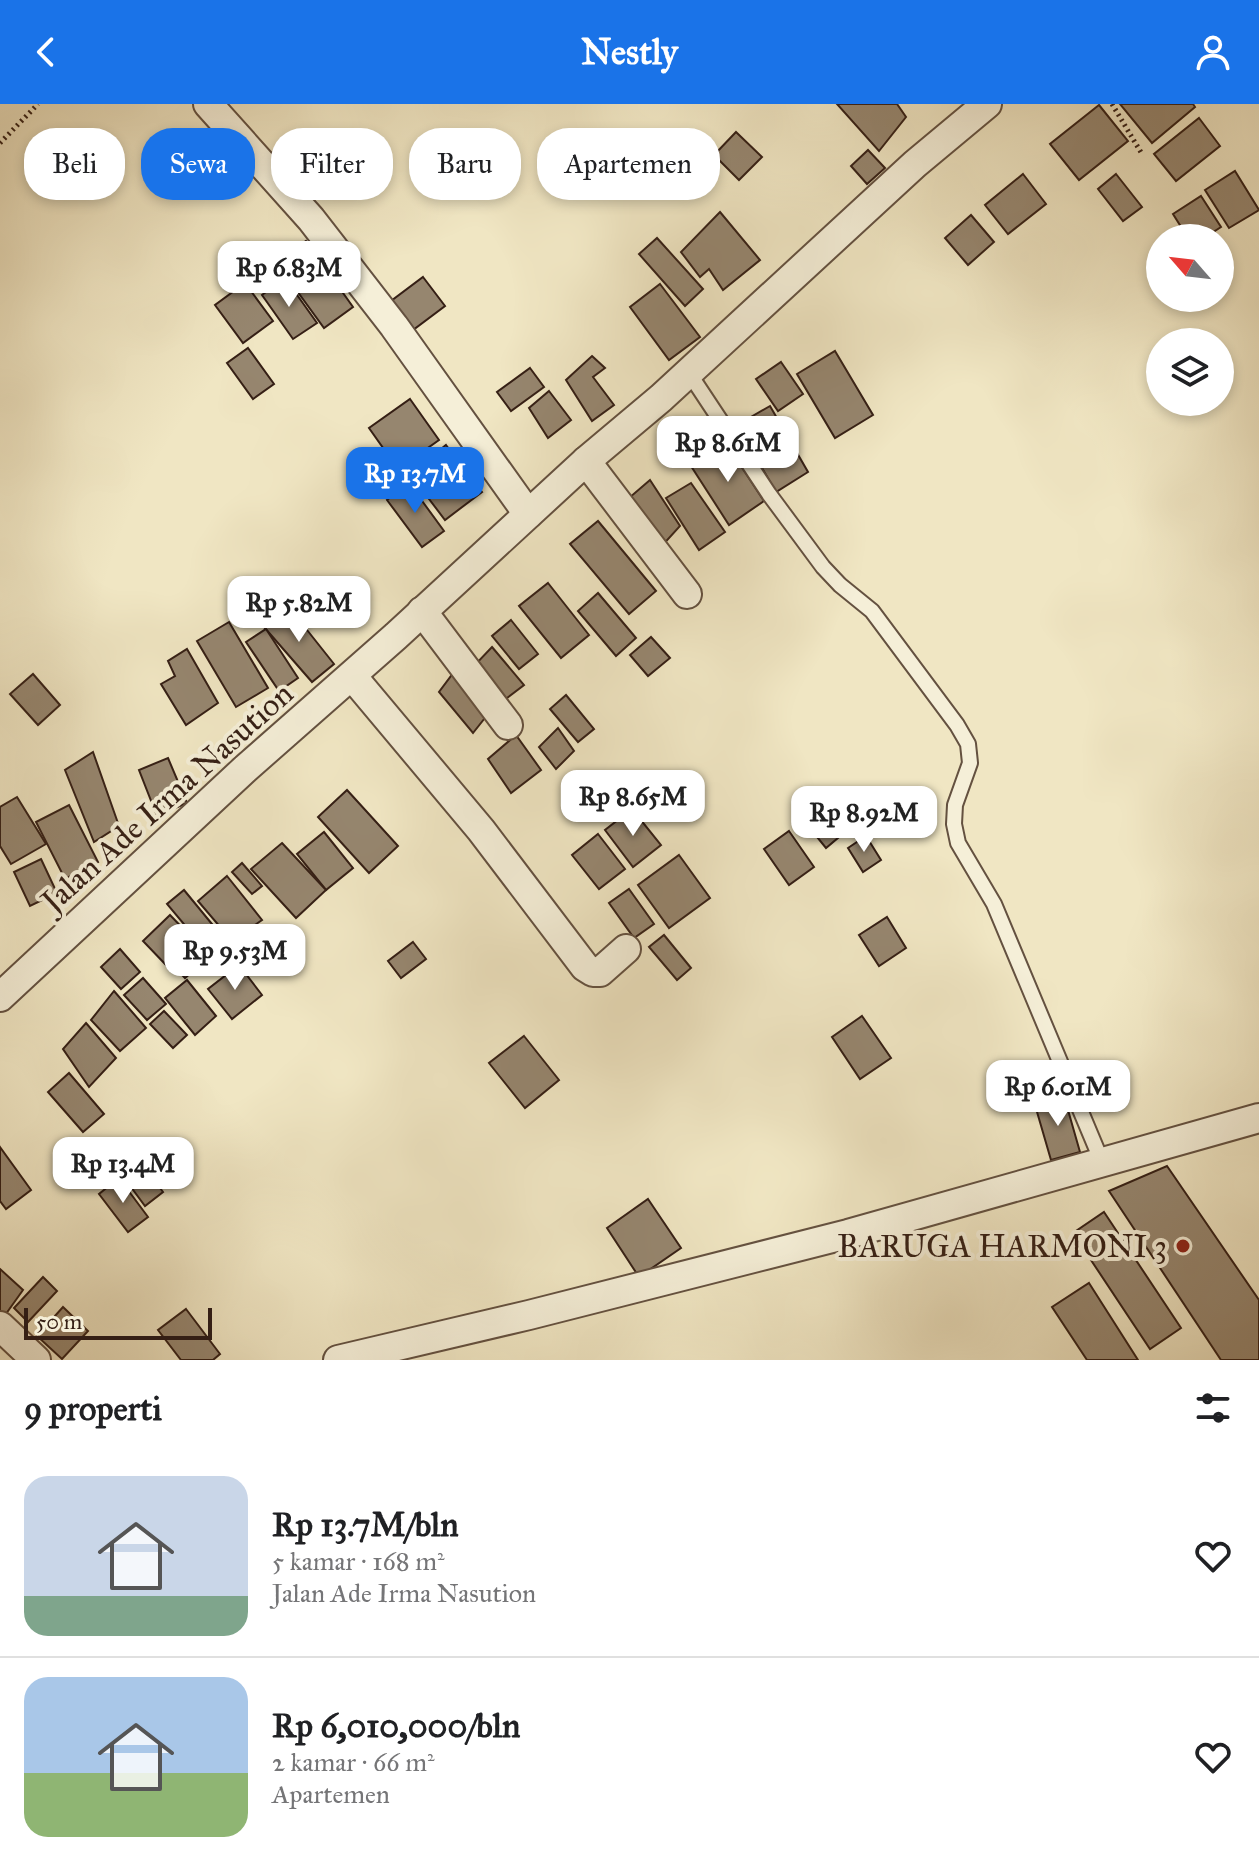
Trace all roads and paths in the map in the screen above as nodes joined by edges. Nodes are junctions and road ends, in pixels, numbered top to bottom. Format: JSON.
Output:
{"nodes":[{"id":1,"x":38,"y":104,"type":"edge"},
{"id":2,"x":208,"y":104,"type":"edge"},
{"id":3,"x":987,"y":104,"type":"edge"},
{"id":4,"x":1112,"y":104,"type":"edge"},
{"id":5,"x":0,"y":143,"type":"edge"},
{"id":6,"x":1142,"y":154,"type":"dead end"},
{"id":7,"x":689,"y":373,"type":"junction"},
{"id":8,"x":586,"y":461,"type":"junction"},
{"id":9,"x":528,"y":514,"type":"junction"},
{"id":10,"x":687,"y":594,"type":"dead end"},
{"id":11,"x":422,"y":611,"type":"junction"},
{"id":12,"x":352,"y":676,"type":"junction"},
{"id":13,"x":508,"y":725,"type":"dead end"},
{"id":14,"x":626,"y":949,"type":"dead end"},
{"id":15,"x":0,"y":997,"type":"edge"},
{"id":16,"x":1259,"y":1118,"type":"edge"},
{"id":17,"x":1102,"y":1162,"type":"junction"},
{"id":18,"x":0,"y":1326,"type":"edge"},
{"id":19,"x":36,"y":1360,"type":"edge"},
{"id":20,"x":338,"y":1360,"type":"edge"}],
"edges":[{"from":1,"to":5,"type":"path"},
{"from":2,"to":9,"type":"street"},
{"from":3,"to":7,"type":"street","name":"Jalan Ade Irma Nasution"},
{"from":4,"to":6,"type":"path"},
{"from":7,"to":8,"type":"street","name":"Jalan Ade Irma Nasution"},
{"from":7,"to":17,"type":"lane"},
{"from":8,"to":9,"type":"street","name":"Jalan Ade Irma Nasution"},
{"from":8,"to":10,"type":"street"},
{"from":9,"to":11,"type":"street","name":"Jalan Ade Irma Nasution"},
{"from":11,"to":12,"type":"street","name":"Jalan Ade Irma Nasution"},
{"from":11,"to":13,"type":"street"},
{"from":12,"to":14,"type":"street"},
{"from":12,"to":15,"type":"street","name":"Jalan Ade Irma Nasution"},
{"from":16,"to":17,"type":"street"},
{"from":17,"to":20,"type":"street"},
{"from":18,"to":19,"type":"street"}]}
